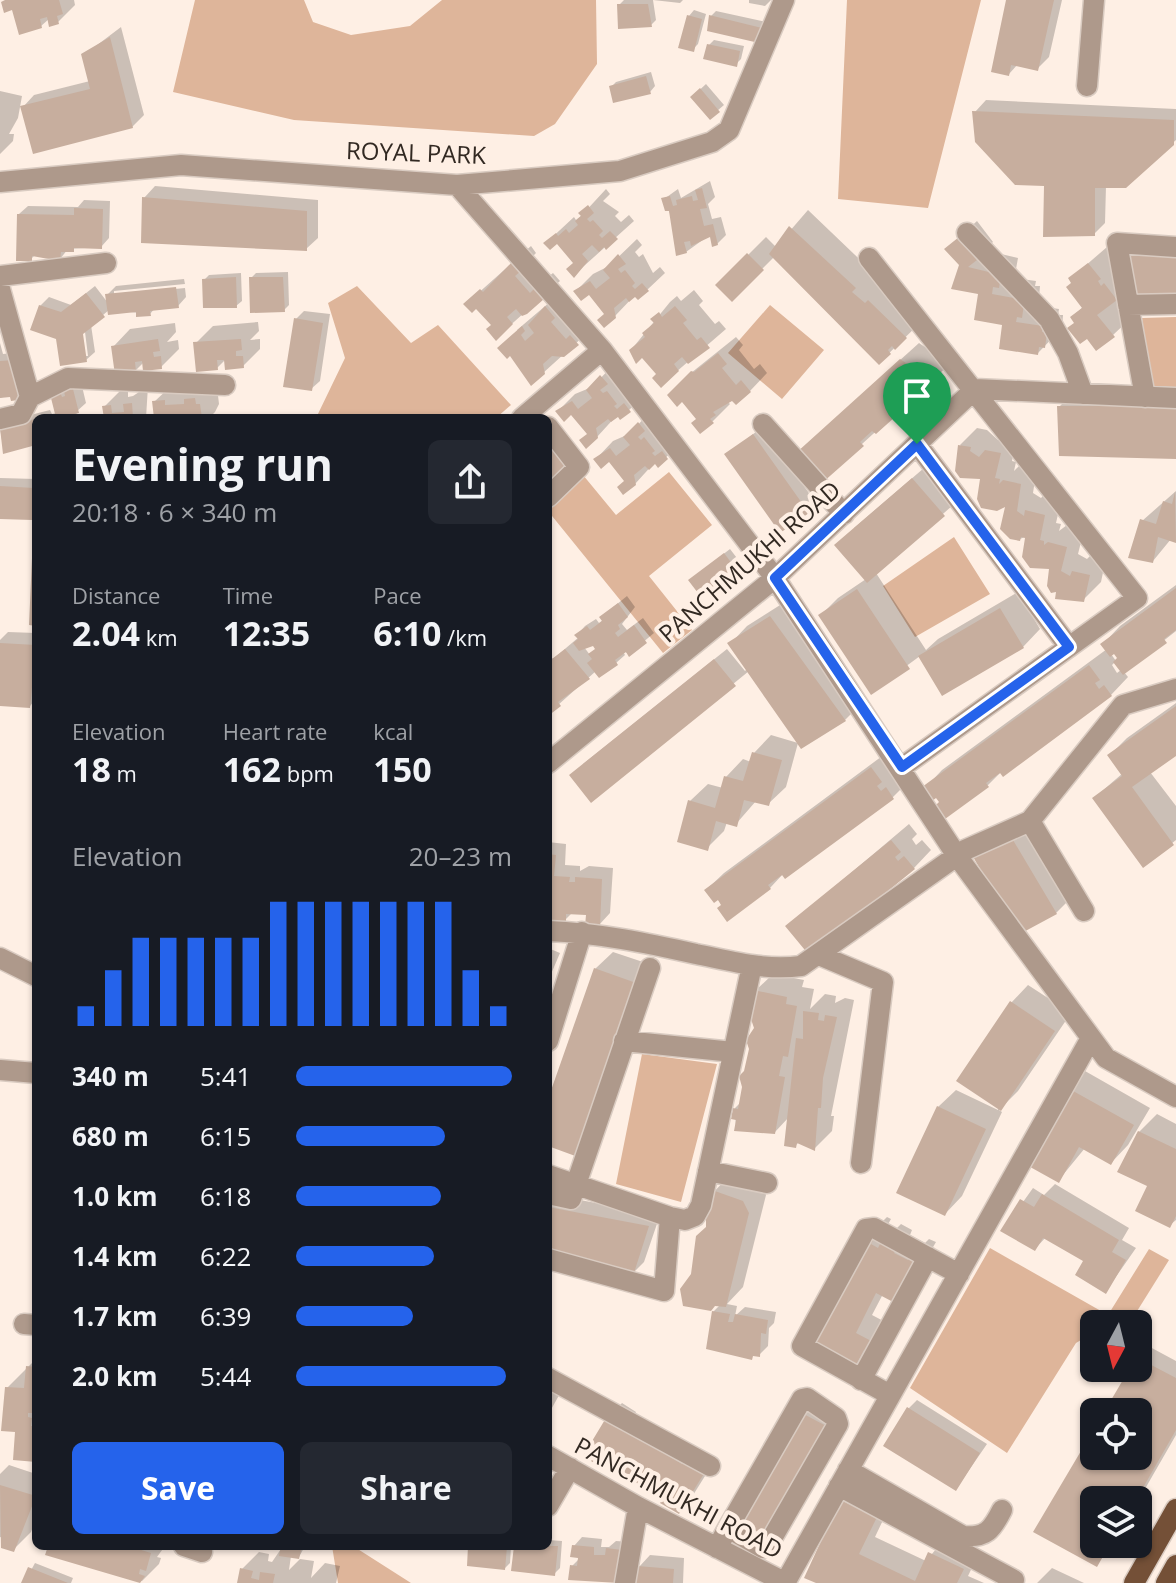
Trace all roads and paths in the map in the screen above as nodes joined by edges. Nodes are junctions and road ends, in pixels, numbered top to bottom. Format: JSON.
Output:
{"nodes":[{"id":1,"x":784,"y":0,"type":"edge"},
{"id":2,"x":1094,"y":0,"type":"edge"},
{"id":3,"x":1087,"y":86,"type":"dead end"},
{"id":4,"x":0,"y":182,"type":"edge"},
{"id":5,"x":457,"y":185,"type":"junction"},
{"id":6,"x":967,"y":233,"type":"dead end"},
{"id":7,"x":1176,"y":247,"type":"edge"},
{"id":8,"x":869,"y":258,"type":"dead end"},
{"id":9,"x":106,"y":263,"type":"dead end"},
{"id":10,"x":0,"y":276,"type":"edge"},
{"id":11,"x":0,"y":289,"type":"edge"},
{"id":12,"x":1176,"y":304,"type":"edge"},
{"id":13,"x":1128,"y":305,"type":"junction"},
{"id":14,"x":602,"y":350,"type":"junction"},
{"id":15,"x":225,"y":385,"type":"dead end"},
{"id":16,"x":975,"y":389,"type":"junction"},
{"id":17,"x":1083,"y":394,"type":"junction"},
{"id":18,"x":30,"y":397,"type":"junction"},
{"id":19,"x":1145,"y":397,"type":"junction"},
{"id":20,"x":1176,"y":398,"type":"edge"},
{"id":21,"x":533,"y":414,"type":"edge"},
{"id":22,"x":0,"y":419,"type":"edge"},
{"id":23,"x":763,"y":424,"type":"dead end"},
{"id":24,"x":552,"y":432,"type":"edge"},
{"id":25,"x":923,"y":451,"type":"junction"},
{"id":26,"x":552,"y":493,"type":"edge"},
{"id":27,"x":844,"y":514,"type":"junction"},
{"id":28,"x":775,"y":578,"type":"junction"},
{"id":29,"x":1069,"y":647,"type":"junction"},
{"id":30,"x":1176,"y":689,"type":"edge"},
{"id":31,"x":552,"y":760,"type":"edge"},
{"id":32,"x":902,"y":767,"type":"junction"},
{"id":33,"x":1030,"y":821,"type":"junction"},
{"id":34,"x":957,"y":856,"type":"junction"},
{"id":35,"x":1084,"y":911,"type":"dead end"},
{"id":36,"x":552,"y":931,"type":"edge"},
{"id":37,"x":582,"y":932,"type":"junction"},
{"id":38,"x":819,"y":955,"type":"junction"},
{"id":39,"x":0,"y":958,"type":"edge"},
{"id":40,"x":752,"y":965,"type":"junction"},
{"id":41,"x":650,"y":968,"type":"dead end"},
{"id":42,"x":32,"y":969,"type":"edge"},
{"id":43,"x":552,"y":1028,"type":"edge"},
{"id":44,"x":1091,"y":1038,"type":"junction"},
{"id":45,"x":624,"y":1041,"type":"junction"},
{"id":46,"x":733,"y":1052,"type":"junction"},
{"id":47,"x":0,"y":1070,"type":"edge"},
{"id":48,"x":32,"y":1073,"type":"edge"},
{"id":49,"x":1176,"y":1097,"type":"edge"},
{"id":50,"x":861,"y":1163,"type":"dead end"},
{"id":51,"x":708,"y":1171,"type":"junction"},
{"id":52,"x":552,"y":1176,"type":"edge"},
{"id":53,"x":767,"y":1183,"type":"dead end"},
{"id":54,"x":575,"y":1184,"type":"junction"},
{"id":55,"x":552,"y":1195,"type":"edge"},
{"id":56,"x":670,"y":1217,"type":"junction"},
{"id":57,"x":928,"y":1257,"type":"junction"},
{"id":58,"x":552,"y":1260,"type":"edge"},
{"id":59,"x":959,"y":1274,"type":"junction"},
{"id":60,"x":552,"y":1380,"type":"edge"},
{"id":61,"x":861,"y":1380,"type":"junction"},
{"id":62,"x":890,"y":1395,"type":"junction"},
{"id":63,"x":835,"y":1429,"type":"junction"},
{"id":64,"x":862,"y":1444,"type":"junction"},
{"id":65,"x":552,"y":1458,"type":"edge"},
{"id":66,"x":710,"y":1466,"type":"dead end"},
{"id":67,"x":570,"y":1468,"type":"junction"},
{"id":68,"x":844,"y":1478,"type":"junction"},
{"id":69,"x":552,"y":1499,"type":"edge"},
{"id":70,"x":638,"y":1507,"type":"junction"},
{"id":71,"x":1176,"y":1509,"type":"edge"},
{"id":72,"x":1002,"y":1510,"type":"dead end"},
{"id":73,"x":728,"y":1528,"type":"junction"},
{"id":74,"x":717,"y":1548,"type":"junction"},
{"id":75,"x":748,"y":1563,"type":"junction"},
{"id":76,"x":1014,"y":1580,"type":"dead end"},
{"id":77,"x":625,"y":1583,"type":"edge"},
{"id":78,"x":739,"y":1583,"type":"edge"},
{"id":79,"x":786,"y":1583,"type":"edge"},
{"id":80,"x":1134,"y":1583,"type":"edge"}],
"edges":[{"from":1,"to":5,"type":"street","name":"ROYAL PARK"},
{"from":2,"to":3,"type":"street"},
{"from":4,"to":5,"type":"street","name":"ROYAL PARK"},
{"from":5,"to":14,"type":"street"},
{"from":6,"to":17,"type":"street"},
{"from":7,"to":13,"type":"street"},
{"from":8,"to":16,"type":"street"},
{"from":9,"to":10,"type":"street"},
{"from":11,"to":18,"type":"street"},
{"from":12,"to":13,"type":"street"},
{"from":13,"to":19,"type":"street"},
{"from":14,"to":21,"type":"street"},
{"from":14,"to":28,"type":"street"},
{"from":15,"to":18,"type":"street"},
{"from":16,"to":17,"type":"street"},
{"from":16,"to":25,"type":"street","name":"PANCHMUKHI ROAD"},
{"from":16,"to":29,"type":"street"},
{"from":17,"to":19,"type":"street"},
{"from":18,"to":22,"type":"street"},
{"from":19,"to":20,"type":"street"},
{"from":23,"to":27,"type":"street"},
{"from":24,"to":26,"type":"street"},
{"from":25,"to":27,"type":"street","name":"PANCHMUKHI ROAD"},
{"from":25,"to":29,"type":"street"},
{"from":27,"to":28,"type":"street","name":"PANCHMUKHI ROAD"},
{"from":28,"to":31,"type":"street","name":"PANCHMUKHI ROAD"},
{"from":28,"to":32,"type":"street"},
{"from":29,"to":32,"type":"street"},
{"from":30,"to":33,"type":"street"},
{"from":32,"to":34,"type":"street"},
{"from":33,"to":34,"type":"street"},
{"from":33,"to":35,"type":"street"},
{"from":34,"to":38,"type":"street"},
{"from":34,"to":44,"type":"street"},
{"from":36,"to":37,"type":"street"},
{"from":37,"to":40,"type":"street"},
{"from":37,"to":43,"type":"street"},
{"from":38,"to":40,"type":"street"},
{"from":38,"to":50,"type":"street"},
{"from":39,"to":42,"type":"street"},
{"from":40,"to":46,"type":"street"},
{"from":41,"to":45,"type":"street"},
{"from":44,"to":49,"type":"street"},
{"from":44,"to":59,"type":"street"},
{"from":45,"to":46,"type":"street"},
{"from":45,"to":54,"type":"street"},
{"from":46,"to":51,"type":"street"},
{"from":47,"to":48,"type":"street"},
{"from":51,"to":53,"type":"street"},
{"from":51,"to":56,"type":"street"},
{"from":52,"to":54,"type":"street"},
{"from":54,"to":55,"type":"street"},
{"from":54,"to":56,"type":"street"},
{"from":56,"to":58,"type":"street"},
{"from":57,"to":59,"type":"street"},
{"from":57,"to":61,"type":"street"},
{"from":57,"to":61,"type":"street"},
{"from":59,"to":62,"type":"street"},
{"from":60,"to":66,"type":"street"},
{"from":61,"to":62,"type":"street"},
{"from":62,"to":64,"type":"street"},
{"from":63,"to":64,"type":"street"},
{"from":63,"to":73,"type":"street"},
{"from":63,"to":73,"type":"street"},
{"from":64,"to":68,"type":"street"},
{"from":65,"to":67,"type":"street","name":"PANCHMUKHI ROAD"},
{"from":67,"to":69,"type":"street"},
{"from":67,"to":70,"type":"street","name":"PANCHMUKHI ROAD"},
{"from":68,"to":72,"type":"street"},
{"from":68,"to":76,"type":"street"},
{"from":68,"to":79,"type":"street"},
{"from":70,"to":74,"type":"street","name":"PANCHMUKHI ROAD"},
{"from":70,"to":77,"type":"street"},
{"from":71,"to":80,"type":"main road"},
{"from":73,"to":74,"type":"street"},
{"from":74,"to":75,"type":"street","name":"PANCHMUKHI ROAD"},
{"from":75,"to":78,"type":"street"},
{"from":75,"to":79,"type":"street","name":"PANCHMUKHI ROAD"}]}
